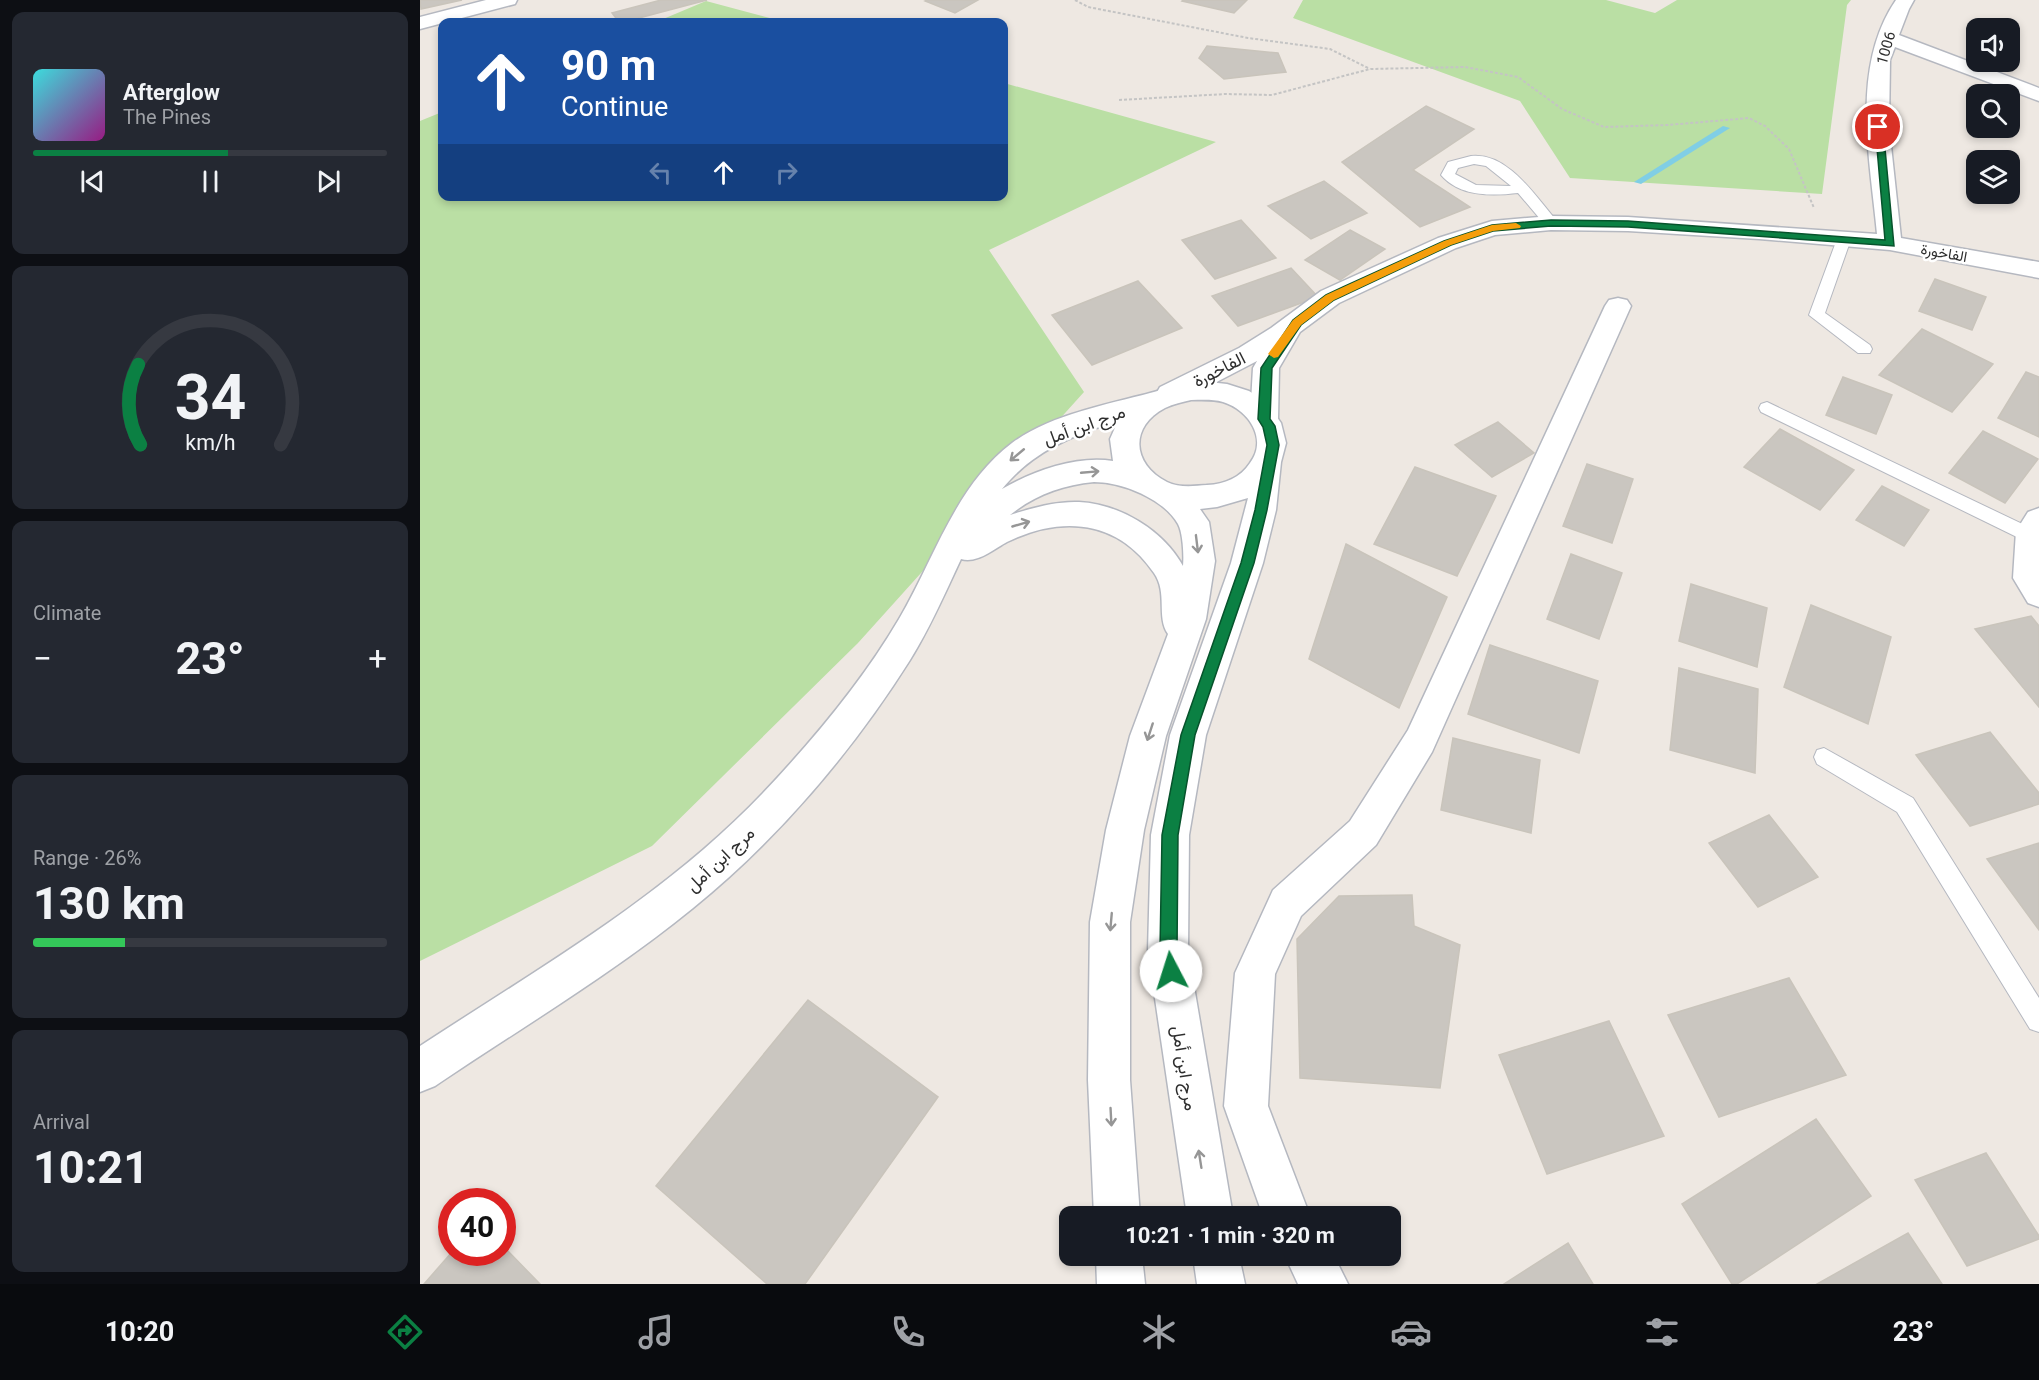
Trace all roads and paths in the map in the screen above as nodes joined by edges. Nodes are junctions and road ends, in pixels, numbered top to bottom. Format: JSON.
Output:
{"nodes":[{"id":1,"x":508,"y":0,"type":"edge"},
{"id":2,"x":1075,"y":0,"type":"edge"},
{"id":3,"x":1905,"y":0,"type":"edge"},
{"id":4,"x":438,"y":18,"type":"edge"},
{"id":5,"x":439,"y":18,"type":"edge"},
{"id":6,"x":420,"y":23,"type":"edge"},
{"id":7,"x":1888,"y":38,"type":"junction"},
{"id":8,"x":1370,"y":69,"type":"junction"},
{"id":9,"x":2039,"y":95,"type":"edge"},
{"id":10,"x":1119,"y":100,"type":"dead end"},
{"id":11,"x":1520,"y":189,"type":"dead end"},
{"id":12,"x":1551,"y":223,"type":"junction"},
{"id":13,"x":1835,"y":239,"type":"junction"},
{"id":14,"x":1890,"y":243,"type":"junction"},
{"id":15,"x":2039,"y":270,"type":"edge"},
{"id":16,"x":1618,"y":306,"type":"dead end"},
{"id":17,"x":1297,"y":322,"type":"junction"},
{"id":18,"x":1864,"y":349,"type":"dead end"},
{"id":19,"x":1159,"y":398,"type":"junction"},
{"id":20,"x":1767,"y":408,"type":"dead end"},
{"id":21,"x":1264,"y":419,"type":"junction"},
{"id":22,"x":1268,"y":464,"type":"junction"},
{"id":23,"x":1158,"y":490,"type":"junction"},
{"id":24,"x":2035,"y":528,"type":"edge"},
{"id":25,"x":955,"y":559,"type":"junction"},
{"id":26,"x":2039,"y":594,"type":"edge"},
{"id":27,"x":1180,"y":645,"type":"junction"},
{"id":28,"x":1824,"y":757,"type":"dead end"},
{"id":29,"x":2039,"y":1020,"type":"edge"},
{"id":30,"x":420,"y":1071,"type":"edge"},
{"id":31,"x":1116,"y":1206,"type":"edge"},
{"id":32,"x":1208,"y":1206,"type":"edge"},
{"id":33,"x":1282,"y":1206,"type":"edge"},
{"id":34,"x":1120,"y":1266,"type":"edge"},
{"id":35,"x":1218,"y":1266,"type":"edge"},
{"id":36,"x":1314,"y":1266,"type":"edge"},
{"id":37,"x":1121,"y":1284,"type":"edge"},
{"id":38,"x":1221,"y":1284,"type":"edge"},
{"id":39,"x":1324,"y":1284,"type":"edge"}],
"edges":[{"from":1,"to":5,"type":"street"},
{"from":2,"to":8,"type":"path"},
{"from":3,"to":7,"type":"street","name":"1006"},
{"from":4,"to":6,"type":"street"},
{"from":7,"to":9,"type":"street"},
{"from":7,"to":14,"type":"street","name":"1006"},
{"from":8,"to":10,"type":"path"},
{"from":8,"to":13,"type":"path"},
{"from":11,"to":12,"type":"lane"},
{"from":12,"to":13,"type":"street","name":"الفاخورة"},
{"from":12,"to":17,"type":"street","name":"الفاخورة"},
{"from":13,"to":14,"type":"street","name":"الفاخورة"},
{"from":13,"to":18,"type":"lane"},
{"from":14,"to":15,"type":"street","name":"الفاخورة"},
{"from":16,"to":33,"type":"street"},
{"from":17,"to":19,"type":"street","name":"الفاخورة"},
{"from":17,"to":21,"type":"street","name":"الفاخورة"},
{"from":19,"to":21,"type":"street"},
{"from":19,"to":23,"type":"street"},
{"from":19,"to":25,"type":"street","name":"مرج ابن أمل","one_way":true},
{"from":20,"to":24,"type":"lane"},
{"from":21,"to":22,"type":"street"},
{"from":22,"to":23,"type":"street"},
{"from":32,"to":22,"type":"street","name":"مرج ابن أمل","one_way":true},
{"from":25,"to":23,"type":"street","name":"مرج ابن أمل","one_way":true},
{"from":23,"to":27,"type":"street","name":"مرج ابن أمل","one_way":true},
{"from":24,"to":26,"type":"street"},
{"from":25,"to":27,"type":"street","one_way":true},
{"from":25,"to":30,"type":"street","name":"مرج ابن أمل"},
{"from":27,"to":31,"type":"street","name":"مرج ابن أمل","one_way":true},
{"from":28,"to":29,"type":"lane"},
{"from":34,"to":37,"type":"street"},
{"from":35,"to":38,"type":"street"},
{"from":36,"to":39,"type":"street"}]}
